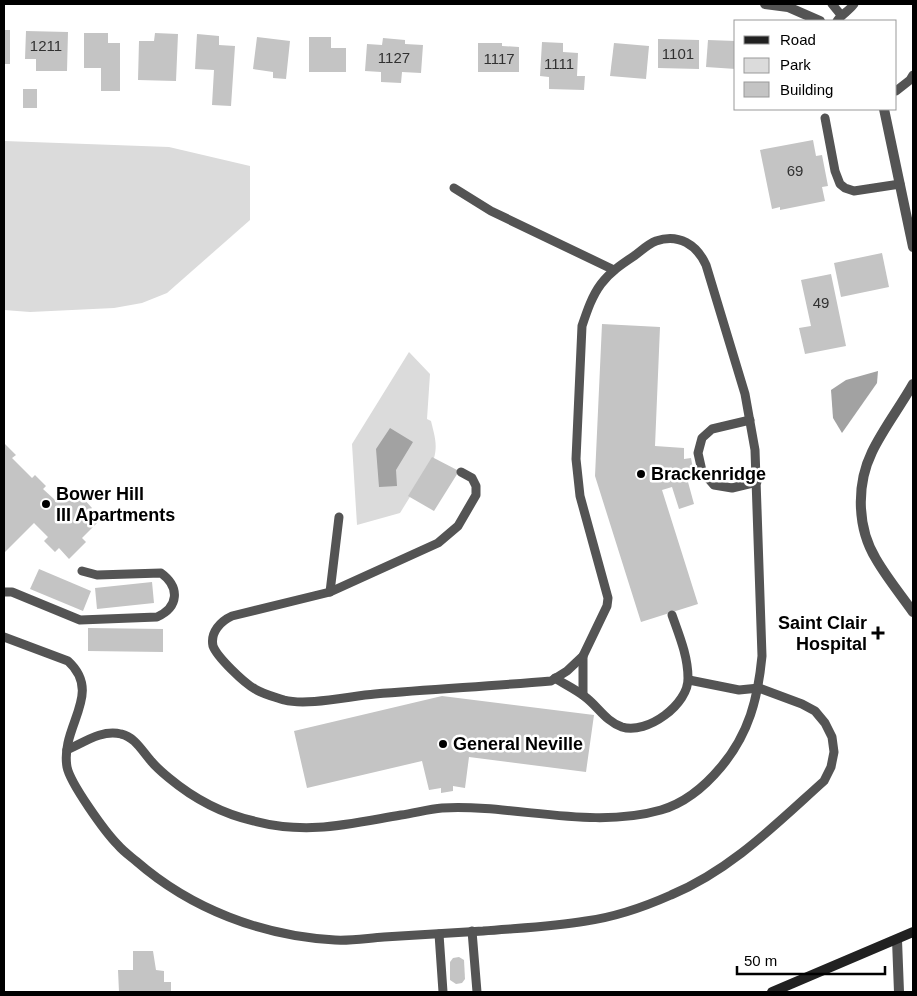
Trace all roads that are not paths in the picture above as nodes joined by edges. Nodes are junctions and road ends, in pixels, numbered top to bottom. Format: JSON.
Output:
{"nodes":[{"id":1,"x":766,"y":4,"type":"edge"},
{"id":2,"x":832,"y":4,"type":"edge"},
{"id":3,"x":854,"y":4,"type":"edge"},
{"id":4,"x":839,"y":18,"type":"edge"},
{"id":5,"x":818,"y":20,"type":"edge"},
{"id":6,"x":913,"y":75,"type":"edge"},
{"id":7,"x":897,"y":91,"type":"edge"},
{"id":8,"x":884,"y":110,"type":"edge"},
{"id":9,"x":825,"y":118,"type":"dead end"},
{"id":10,"x":900,"y":184,"type":"junction"},
{"id":11,"x":454,"y":188,"type":"dead end"},
{"id":12,"x":913,"y":248,"type":"edge"},
{"id":13,"x":614,"y":270,"type":"junction"},
{"id":14,"x":913,"y":384,"type":"edge"},
{"id":15,"x":750,"y":420,"type":"junction"},
{"id":16,"x":461,"y":472,"type":"dead end"},
{"id":17,"x":757,"y":482,"type":"junction"},
{"id":18,"x":339,"y":516,"type":"dead end"},
{"id":19,"x":82,"y":571,"type":"dead end"},
{"id":20,"x":4,"y":592,"type":"edge"},
{"id":21,"x":330,"y":592,"type":"junction"},
{"id":22,"x":913,"y":612,"type":"edge"},
{"id":23,"x":672,"y":615,"type":"dead end"},
{"id":24,"x":4,"y":637,"type":"edge"},
{"id":25,"x":583,"y":656,"type":"junction"},
{"id":26,"x":555,"y":678,"type":"junction"},
{"id":27,"x":689,"y":680,"type":"junction"},
{"id":28,"x":760,"y":688,"type":"junction"},
{"id":29,"x":583,"y":695,"type":"junction"},
{"id":30,"x":67,"y":750,"type":"junction"},
{"id":31,"x":472,"y":931,"type":"junction"},
{"id":32,"x":913,"y":932,"type":"edge"},
{"id":33,"x":438,"y":934,"type":"junction"},
{"id":34,"x":897,"y":940,"type":"junction"},
{"id":35,"x":443,"y":992,"type":"edge"},
{"id":36,"x":477,"y":992,"type":"edge"},
{"id":37,"x":772,"y":992,"type":"edge"},
{"id":38,"x":899,"y":992,"type":"edge"}],
"edges":[{"from":1,"to":5,"type":"street"},
{"from":2,"to":4,"type":"lane"},
{"from":3,"to":4,"type":"lane"},
{"from":6,"to":7,"type":"lane"},
{"from":8,"to":10,"type":"street"},
{"from":9,"to":10,"type":"lane"},
{"from":10,"to":12,"type":"street"},
{"from":11,"to":13,"type":"lane"},
{"from":13,"to":15,"type":"lane"},
{"from":13,"to":25,"type":"lane"},
{"from":14,"to":22,"type":"street"},
{"from":15,"to":17,"type":"lane"},
{"from":15,"to":17,"type":"lane"},
{"from":16,"to":21,"type":"lane"},
{"from":17,"to":28,"type":"lane"},
{"from":18,"to":21,"type":"lane"},
{"from":19,"to":20,"type":"lane"},
{"from":21,"to":26,"type":"lane"},
{"from":23,"to":27,"type":"lane"},
{"from":24,"to":30,"type":"lane"},
{"from":25,"to":26,"type":"lane"},
{"from":25,"to":29,"type":"lane"},
{"from":26,"to":29,"type":"lane"},
{"from":27,"to":28,"type":"lane"},
{"from":27,"to":29,"type":"lane"},
{"from":28,"to":30,"type":"lane"},
{"from":28,"to":31,"type":"lane"},
{"from":30,"to":33,"type":"lane"},
{"from":31,"to":33,"type":"lane"},
{"from":31,"to":36,"type":"lane"},
{"from":32,"to":34,"type":"main road"},
{"from":33,"to":35,"type":"lane"},
{"from":34,"to":37,"type":"main road"},
{"from":34,"to":38,"type":"street"}]}
